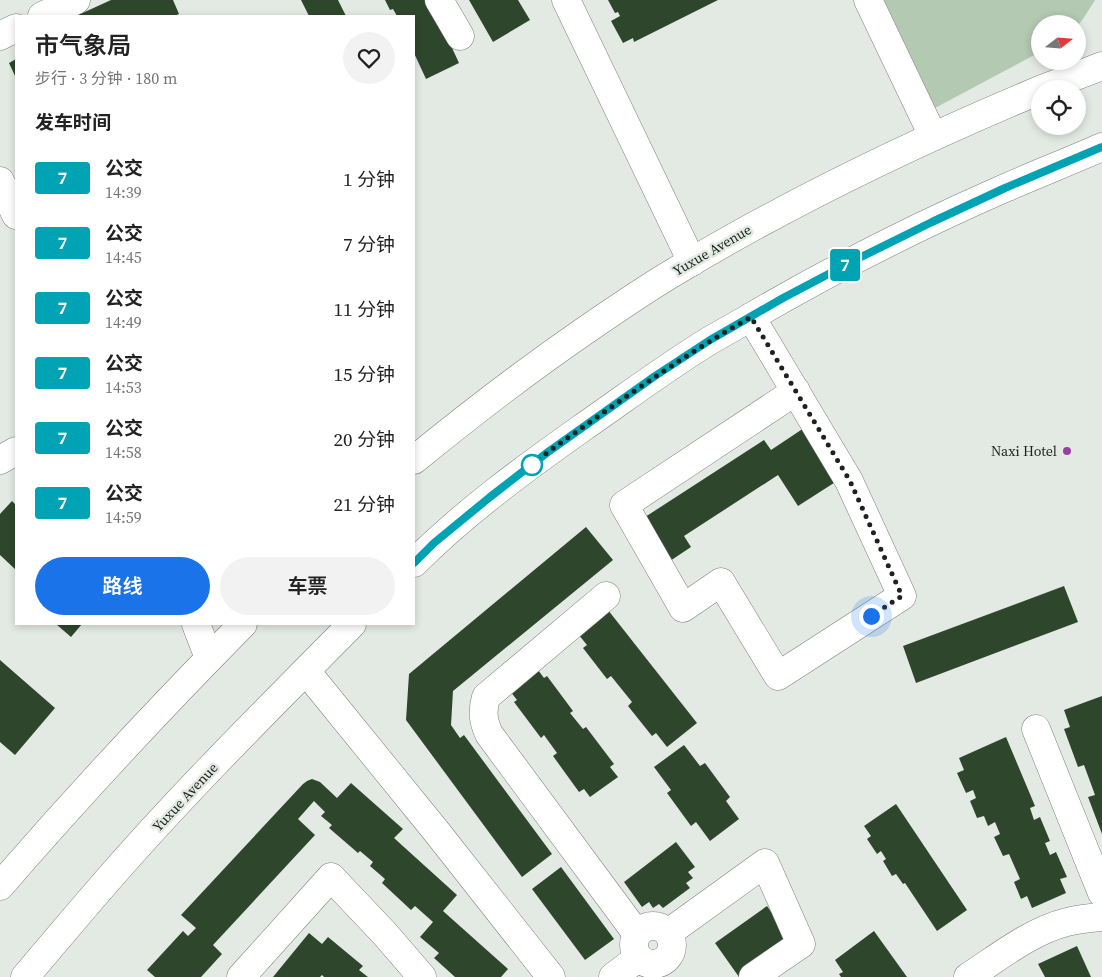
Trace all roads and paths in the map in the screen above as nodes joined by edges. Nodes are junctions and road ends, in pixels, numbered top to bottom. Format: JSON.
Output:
{"nodes":[{"id":1,"x":76,"y":0,"type":"edge"},
{"id":2,"x":439,"y":0,"type":"edge"},
{"id":3,"x":566,"y":0,"type":"edge"},
{"id":4,"x":868,"y":0,"type":"edge"},
{"id":5,"x":42,"y":12,"type":"edge"},
{"id":6,"x":15,"y":28,"type":"edge"},
{"id":7,"x":0,"y":36,"type":"edge"},
{"id":8,"x":460,"y":36,"type":"dead end"},
{"id":9,"x":1102,"y":44,"type":"edge"},
{"id":10,"x":1102,"y":66,"type":"edge"},
{"id":11,"x":1072,"y":77,"type":"junction"},
{"id":12,"x":1064,"y":80,"type":"edge"},
{"id":13,"x":1031,"y":93,"type":"edge"},
{"id":14,"x":933,"y":136,"type":"junction"},
{"id":15,"x":1101,"y":148,"type":"edge"},
{"id":16,"x":0,"y":180,"type":"edge"},
{"id":17,"x":15,"y":213,"type":"edge"},
{"id":18,"x":692,"y":262,"type":"junction"},
{"id":19,"x":751,"y":317,"type":"junction"},
{"id":20,"x":796,"y":392,"type":"junction"},
{"id":21,"x":15,"y":452,"type":"edge"},
{"id":22,"x":415,"y":459,"type":"edge"},
{"id":23,"x":0,"y":460,"type":"edge"},
{"id":24,"x":415,"y":562,"type":"edge"},
{"id":25,"x":606,"y":596,"type":"dead end"},
{"id":26,"x":196,"y":625,"type":"edge"},
{"id":27,"x":242,"y":625,"type":"edge"},
{"id":28,"x":351,"y":625,"type":"edge"},
{"id":29,"x":209,"y":658,"type":"junction"},
{"id":30,"x":306,"y":671,"type":"junction"},
{"id":31,"x":1036,"y":729,"type":"dead end"},
{"id":32,"x":0,"y":886,"type":"edge"},
{"id":33,"x":1102,"y":893,"type":"edge"},
{"id":34,"x":1102,"y":917,"type":"edge"},
{"id":35,"x":651,"y":958,"type":"edge"},
{"id":36,"x":25,"y":977,"type":"edge"},
{"id":37,"x":241,"y":977,"type":"edge"},
{"id":38,"x":422,"y":977,"type":"edge"},
{"id":39,"x":551,"y":977,"type":"edge"},
{"id":40,"x":612,"y":977,"type":"edge"},
{"id":41,"x":753,"y":977,"type":"edge"},
{"id":42,"x":968,"y":977,"type":"edge"}],
"edges":[{"from":1,"to":5,"type":"main road"},
{"from":2,"to":8,"type":"main road"},
{"from":3,"to":18,"type":"main road"},
{"from":4,"to":14,"type":"main road"},
{"from":6,"to":7,"type":"main road"},
{"from":9,"to":11,"type":"main road"},
{"from":10,"to":11,"type":"main road","name":"Yuxue Avenue"},
{"from":11,"to":12,"type":"main road","name":"Yuxue Avenue"},
{"from":13,"to":14,"type":"main road","name":"Yuxue Avenue"},
{"from":14,"to":18,"type":"main road","name":"Yuxue Avenue"},
{"from":15,"to":19,"type":"main road"},
{"from":16,"to":17,"type":"main road"},
{"from":18,"to":22,"type":"main road","name":"Yuxue Avenue"},
{"from":19,"to":20,"type":"main road"},
{"from":19,"to":24,"type":"main road"},
{"from":20,"to":20,"type":"main road"},
{"from":21,"to":23,"type":"main road"},
{"from":25,"to":35,"type":"main road"},
{"from":26,"to":29,"type":"main road"},
{"from":27,"to":29,"type":"main road"},
{"from":28,"to":30,"type":"main road","name":"Yuxue Avenue"},
{"from":29,"to":32,"type":"main road"},
{"from":30,"to":36,"type":"main road","name":"Yuxue Avenue"},
{"from":30,"to":39,"type":"main road"},
{"from":31,"to":33,"type":"main road"},
{"from":34,"to":42,"type":"main road"},
{"from":35,"to":40,"type":"main road"},
{"from":35,"to":41,"type":"main road"},
{"from":37,"to":38,"type":"main road"}]}
